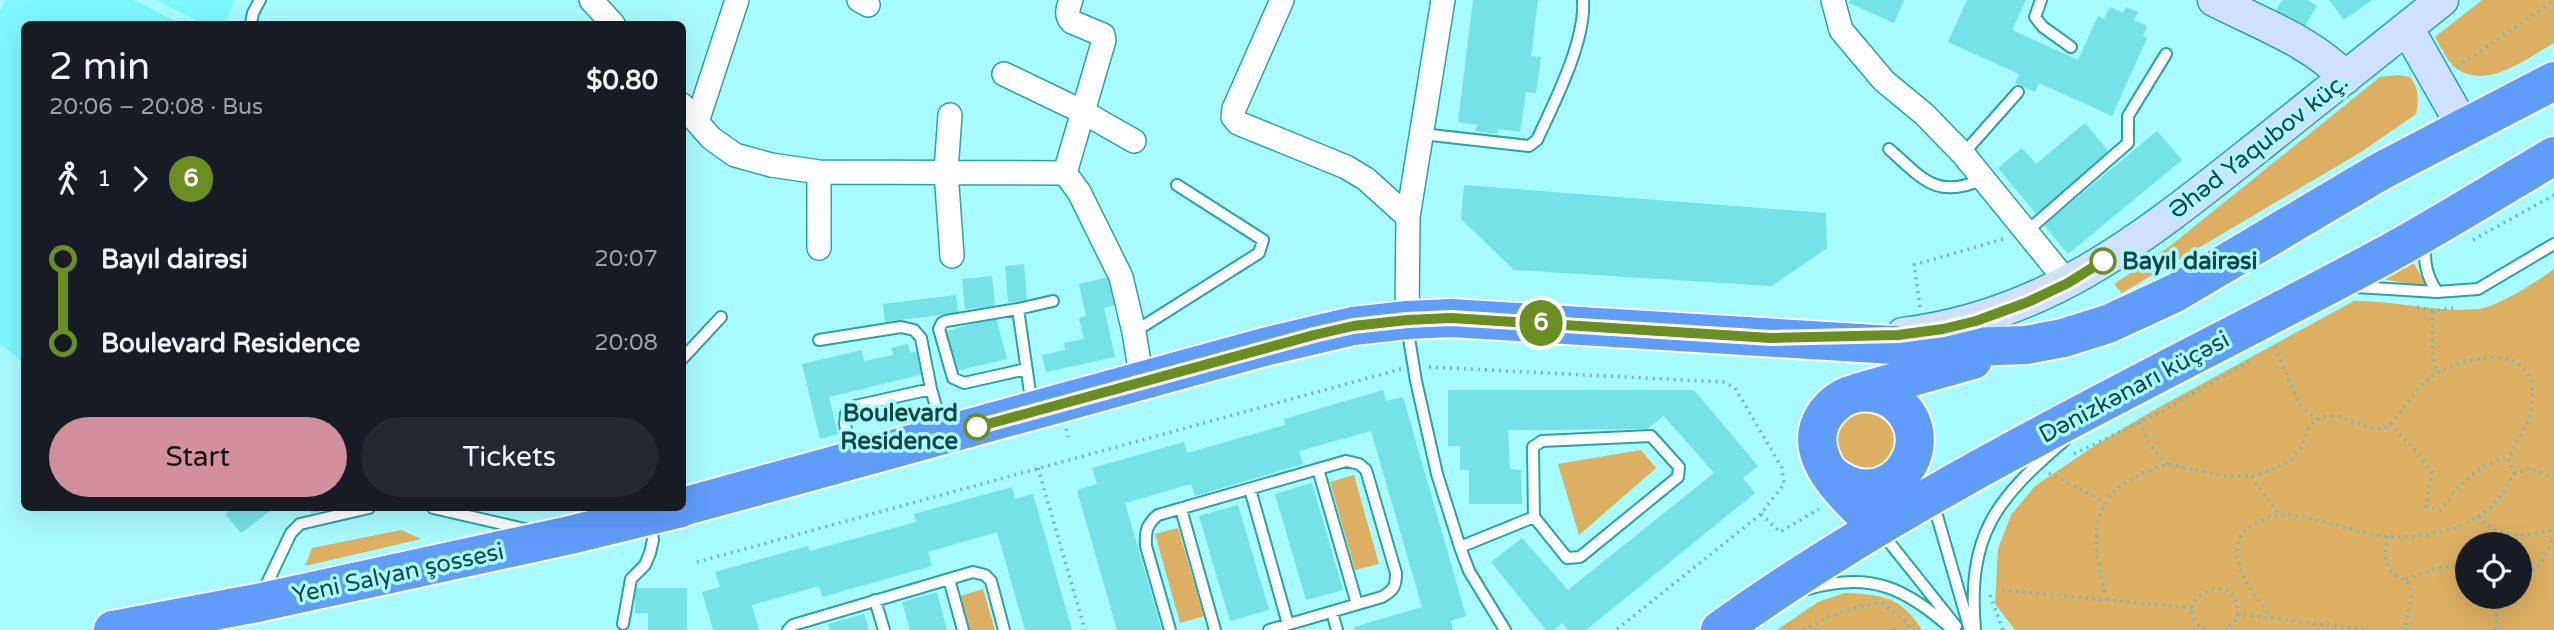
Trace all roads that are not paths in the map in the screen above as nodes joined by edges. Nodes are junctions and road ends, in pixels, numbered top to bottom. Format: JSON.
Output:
{"nodes":[{"id":1,"x":260,"y":0,"type":"edge"},
{"id":2,"x":592,"y":0,"type":"edge"},
{"id":3,"x":737,"y":0,"type":"edge"},
{"id":4,"x":1071,"y":0,"type":"edge"},
{"id":5,"x":1282,"y":0,"type":"edge"},
{"id":6,"x":1443,"y":0,"type":"edge"},
{"id":7,"x":1583,"y":0,"type":"edge"},
{"id":8,"x":1833,"y":0,"type":"edge"},
{"id":9,"x":2041,"y":0,"type":"edge"},
{"id":10,"x":2214,"y":0,"type":"edge"},
{"id":11,"x":2441,"y":0,"type":"edge"},
{"id":12,"x":252,"y":21,"type":"edge"},
{"id":13,"x":610,"y":21,"type":"edge"},
{"id":14,"x":2407,"y":28,"type":"junction"},
{"id":15,"x":2071,"y":47,"type":"dead end"},
{"id":16,"x":2166,"y":54,"type":"dead end"},
{"id":17,"x":1004,"y":74,"type":"dead end"},
{"id":18,"x":2345,"y":78,"type":"junction"},
{"id":19,"x":2554,"y":81,"type":"edge"},
{"id":20,"x":2018,"y":92,"type":"dead end"},
{"id":21,"x":1083,"y":112,"type":"junction"},
{"id":22,"x":690,"y":113,"type":"edge"},
{"id":23,"x":950,"y":115,"type":"dead end"},
{"id":24,"x":2464,"y":128,"type":"junction"},
{"id":25,"x":1422,"y":135,"type":"junction"},
{"id":26,"x":1134,"y":141,"type":"dead end"},
{"id":27,"x":1889,"y":149,"type":"dead end"},
{"id":28,"x":1963,"y":154,"type":"junction"},
{"id":29,"x":2554,"y":156,"type":"edge"},
{"id":30,"x":819,"y":172,"type":"junction"},
{"id":31,"x":946,"y":172,"type":"junction"},
{"id":32,"x":1065,"y":173,"type":"junction"},
{"id":33,"x":1984,"y":179,"type":"junction"},
{"id":34,"x":1177,"y":185,"type":"dead end"},
{"id":35,"x":1408,"y":217,"type":"junction"},
{"id":36,"x":2435,"y":226,"type":"junction"},
{"id":37,"x":2026,"y":232,"type":"junction"},
{"id":38,"x":2554,"y":244,"type":"edge"},
{"id":39,"x":819,"y":248,"type":"dead end"},
{"id":40,"x":952,"y":256,"type":"dead end"},
{"id":41,"x":2068,"y":283,"type":"junction"},
{"id":42,"x":2318,"y":290,"type":"junction"},
{"id":43,"x":2437,"y":292,"type":"junction"},
{"id":44,"x":1053,"y":301,"type":"dead end"},
{"id":45,"x":1018,"y":309,"type":"junction"},
{"id":46,"x":721,"y":317,"type":"dead end"},
{"id":47,"x":1407,"y":320,"type":"junction"},
{"id":48,"x":1134,"y":332,"type":"junction"},
{"id":49,"x":1771,"y":338,"type":"junction"},
{"id":50,"x":819,"y":340,"type":"dead end"},
{"id":51,"x":2026,"y":345,"type":"junction"},
{"id":52,"x":686,"y":355,"type":"edge"},
{"id":53,"x":1026,"y":369,"type":"junction"},
{"id":54,"x":1142,"y":381,"type":"junction"},
{"id":55,"x":930,"y":389,"type":"junction"},
{"id":56,"x":1887,"y":404,"type":"junction"},
{"id":57,"x":2129,"y":408,"type":"junction"},
{"id":58,"x":1033,"y":412,"type":"junction"},
{"id":59,"x":2079,"y":429,"type":"dead end"},
{"id":60,"x":945,"y":436,"type":"junction"},
{"id":61,"x":2068,"y":438,"type":"dead end"},
{"id":62,"x":852,"y":460,"type":"junction"},
{"id":63,"x":1318,"y":469,"type":"junction"},
{"id":64,"x":1828,"y":472,"type":"junction"},
{"id":65,"x":1250,"y":489,"type":"junction"},
{"id":66,"x":1931,"y":496,"type":"junction"},
{"id":67,"x":686,"y":506,"type":"edge"},
{"id":68,"x":1181,"y":509,"type":"junction"},
{"id":69,"x":356,"y":511,"type":"edge"},
{"id":70,"x":446,"y":511,"type":"edge"},
{"id":71,"x":665,"y":511,"type":"edge"},
{"id":72,"x":669,"y":511,"type":"edge"},
{"id":73,"x":1534,"y":517,"type":"junction"},
{"id":74,"x":586,"y":527,"type":"junction"},
{"id":75,"x":1877,"y":527,"type":"junction"},
{"id":76,"x":1460,"y":547,"type":"junction"},
{"id":77,"x":949,"y":579,"type":"junction"},
{"id":78,"x":875,"y":600,"type":"junction"},
{"id":79,"x":1356,"y":604,"type":"junction"},
{"id":80,"x":1755,"y":605,"type":"junction"},
{"id":81,"x":1332,"y":612,"type":"junction"},
{"id":82,"x":215,"y":618,"type":"edge"},
{"id":83,"x":817,"y":618,"type":"junction"},
{"id":84,"x":623,"y":624,"type":"dead end"},
{"id":85,"x":1288,"y":624,"type":"junction"},
{"id":86,"x":113,"y":630,"type":"edge"},
{"id":87,"x":788,"y":630,"type":"edge"},
{"id":88,"x":820,"y":630,"type":"edge"},
{"id":89,"x":884,"y":630,"type":"edge"},
{"id":90,"x":963,"y":630,"type":"edge"},
{"id":91,"x":1004,"y":630,"type":"edge"},
{"id":92,"x":1170,"y":630,"type":"edge"},
{"id":93,"x":1215,"y":630,"type":"edge"},
{"id":94,"x":1269,"y":630,"type":"edge"},
{"id":95,"x":1337,"y":630,"type":"edge"},
{"id":96,"x":1505,"y":630,"type":"edge"},
{"id":97,"x":1720,"y":630,"type":"edge"},
{"id":98,"x":1953,"y":630,"type":"edge"},
{"id":99,"x":1959,"y":630,"type":"edge"},
{"id":100,"x":1972,"y":630,"type":"edge"}],
"edges":[{"from":1,"to":12,"type":"lane"},
{"from":2,"to":13,"type":"street"},
{"from":3,"to":22,"type":"street"},
{"from":4,"to":21,"type":"street"},
{"from":5,"to":35,"type":"street"},
{"from":6,"to":25,"type":"street"},
{"from":7,"to":25,"type":"lane"},
{"from":8,"to":28,"type":"street"},
{"from":9,"to":15,"type":"lane"},
{"from":10,"to":18,"type":"main road"},
{"from":11,"to":14,"type":"main road","name":"Əhəd Yaqubov küç."},
{"from":14,"to":18,"type":"main road","name":"Əhəd Yaqubov küç."},
{"from":14,"to":24,"type":"main road"},
{"from":16,"to":37,"type":"lane"},
{"from":17,"to":21,"type":"street"},
{"from":18,"to":41,"type":"main road","name":"Əhəd Yaqubov küç."},
{"from":19,"to":24,"type":"highway"},
{"from":20,"to":28,"type":"lane"},
{"from":21,"to":26,"type":"street"},
{"from":21,"to":32,"type":"street"},
{"from":22,"to":30,"type":"street"},
{"from":23,"to":31,"type":"street"},
{"from":24,"to":51,"type":"highway"},
{"from":25,"to":35,"type":"street"},
{"from":27,"to":33,"type":"lane"},
{"from":28,"to":33,"type":"street"},
{"from":29,"to":36,"type":"highway","name":"Dənizkənarı küçəsi"},
{"from":30,"to":31,"type":"street"},
{"from":30,"to":39,"type":"street"},
{"from":31,"to":32,"type":"street"},
{"from":31,"to":40,"type":"street"},
{"from":32,"to":48,"type":"street"},
{"from":33,"to":37,"type":"street"},
{"from":34,"to":48,"type":"lane"},
{"from":35,"to":47,"type":"street"},
{"from":36,"to":42,"type":"highway","name":"Dənizkənarı küçəsi"},
{"from":36,"to":43,"type":"lane"},
{"from":37,"to":41,"type":"street"},
{"from":38,"to":43,"type":"lane"},
{"from":41,"to":49,"type":"main road","name":"Əhəd Yaqubov küç."},
{"from":42,"to":43,"type":"lane"},
{"from":42,"to":57,"type":"highway","name":"Dənizkənarı küçəsi"},
{"from":44,"to":45,"type":"lane"},
{"from":45,"to":53,"type":"lane"},
{"from":45,"to":53,"type":"lane"},
{"from":46,"to":52,"type":"lane"},
{"from":47,"to":49,"type":"highway","name":"Yeni Salyan şossesi"},
{"from":47,"to":54,"type":"highway","name":"Yeni Salyan şossesi"},
{"from":47,"to":76,"type":"lane"},
{"from":48,"to":54,"type":"street"},
{"from":49,"to":51,"type":"highway"},
{"from":49,"to":56,"type":"highway"},
{"from":50,"to":55,"type":"lane"},
{"from":51,"to":56,"type":"highway"},
{"from":53,"to":58,"type":"lane"},
{"from":54,"to":58,"type":"highway","name":"Yeni Salyan şossesi"},
{"from":55,"to":60,"type":"lane"},
{"from":55,"to":62,"type":"lane"},
{"from":56,"to":64,"type":"highway"},
{"from":56,"to":64,"type":"highway"},
{"from":56,"to":66,"type":"highway"},
{"from":57,"to":59,"type":"lane"},
{"from":57,"to":66,"type":"highway","name":"Dənizkənarı küçəsi"},
{"from":58,"to":60,"type":"highway","name":"Yeni Salyan şossesi"},
{"from":60,"to":62,"type":"highway","name":"Yeni Salyan şossesi"},
{"from":61,"to":100,"type":"lane"},
{"from":62,"to":67,"type":"highway","name":"Yeni Salyan şossesi"},
{"from":63,"to":65,"type":"lane"},
{"from":63,"to":79,"type":"lane"},
{"from":63,"to":79,"type":"lane"},
{"from":64,"to":75,"type":"highway"},
{"from":65,"to":68,"type":"lane"},
{"from":65,"to":85,"type":"lane"},
{"from":66,"to":75,"type":"highway","name":"Dənizkənarı küçəsi"},
{"from":66,"to":100,"type":"lane"},
{"from":68,"to":92,"type":"lane"},
{"from":68,"to":93,"type":"lane"},
{"from":69,"to":82,"type":"lane"},
{"from":70,"to":74,"type":"lane"},
{"from":71,"to":74,"type":"highway","name":"Yeni Salyan şossesi"},
{"from":72,"to":84,"type":"lane"},
{"from":73,"to":73,"type":"lane"},
{"from":73,"to":76,"type":"lane"},
{"from":74,"to":82,"type":"highway","name":"Yeni Salyan şossesi"},
{"from":75,"to":80,"type":"highway","name":"Dənizkənarı küçəsi"},
{"from":75,"to":99,"type":"lane"},
{"from":76,"to":96,"type":"lane"},
{"from":77,"to":78,"type":"lane"},
{"from":77,"to":90,"type":"lane"},
{"from":77,"to":91,"type":"lane"},
{"from":78,"to":83,"type":"lane"},
{"from":78,"to":89,"type":"lane"},
{"from":79,"to":81,"type":"lane"},
{"from":80,"to":97,"type":"highway","name":"Dənizkənarı küçəsi"},
{"from":80,"to":98,"type":"lane"},
{"from":81,"to":85,"type":"lane"},
{"from":81,"to":95,"type":"lane"},
{"from":82,"to":86,"type":"highway","name":"Yeni Salyan şossesi"},
{"from":83,"to":87,"type":"lane"},
{"from":83,"to":88,"type":"lane"},
{"from":85,"to":94,"type":"lane"}]}
